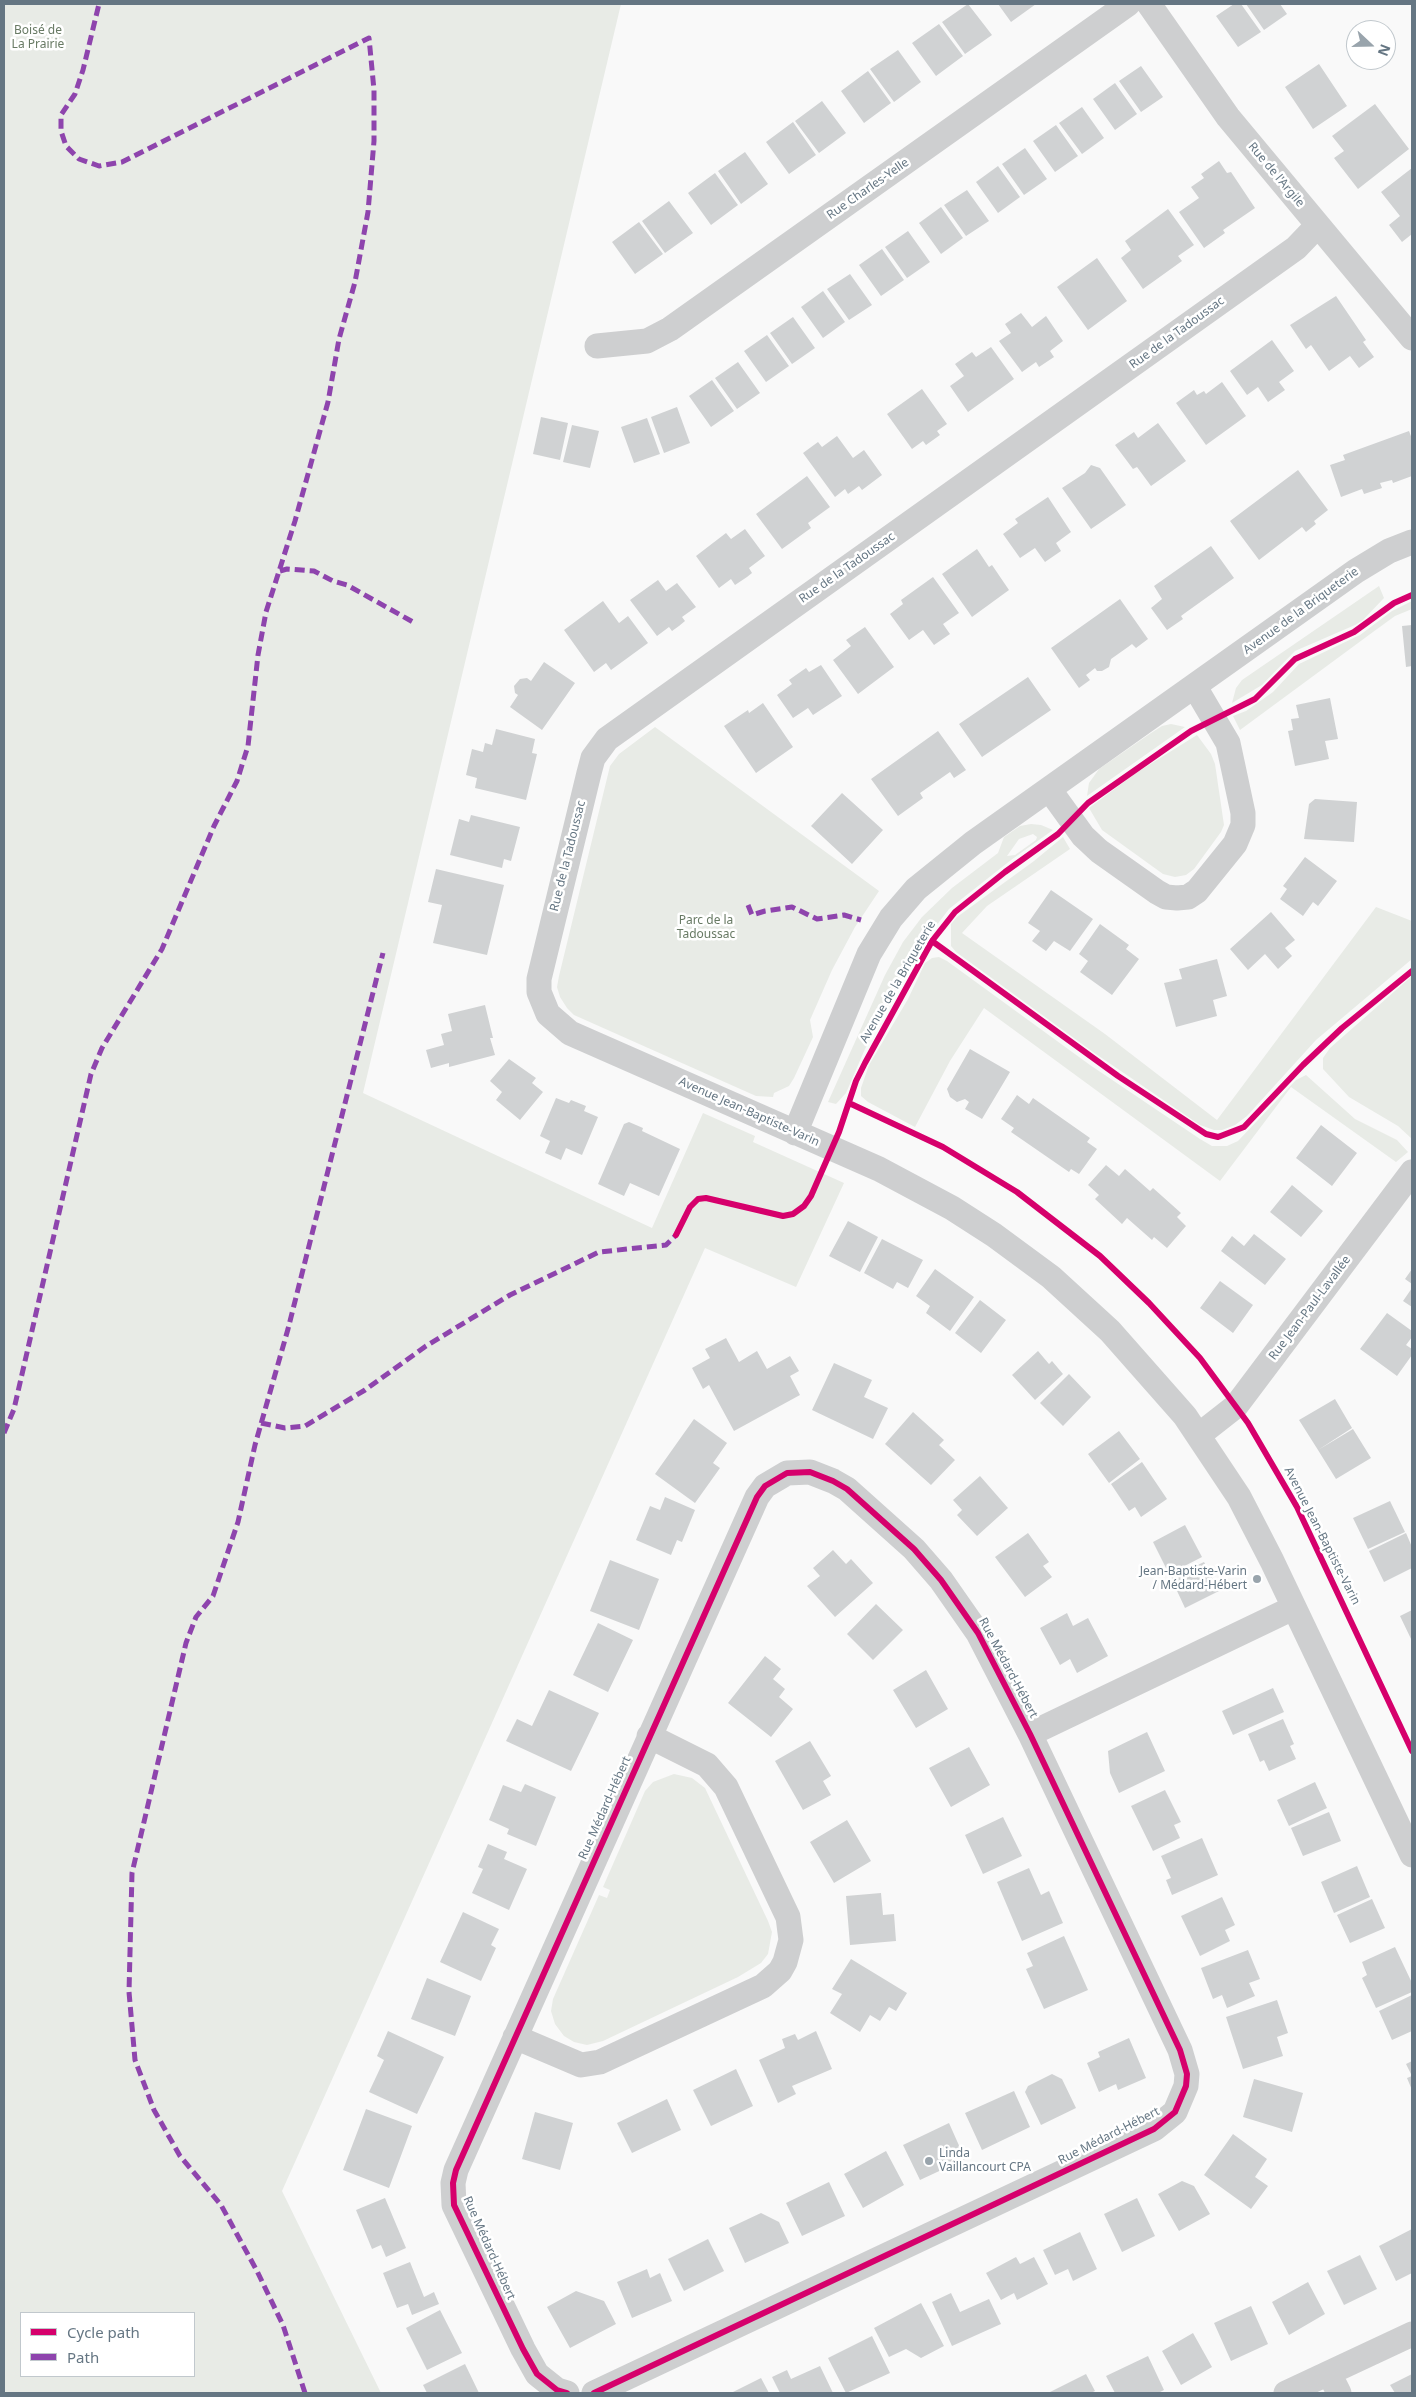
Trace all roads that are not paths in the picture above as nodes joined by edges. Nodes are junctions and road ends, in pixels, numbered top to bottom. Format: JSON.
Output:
{"nodes":[{"id":1,"x":1128,"y":4,"type":"edge"},
{"id":2,"x":1149,"y":4,"type":"edge"},
{"id":3,"x":1318,"y":226,"type":"junction"},
{"id":4,"x":1412,"y":338,"type":"edge"},
{"id":5,"x":596,"y":346,"type":"dead end"},
{"id":6,"x":1412,"y":542,"type":"edge"},
{"id":7,"x":1195,"y":687,"type":"junction"},
{"id":8,"x":1049,"y":789,"type":"junction"},
{"id":9,"x":548,"y":1014,"type":"joint"},
{"id":10,"x":795,"y":1133,"type":"junction"},
{"id":11,"x":1412,"y":1172,"type":"edge"},
{"id":12,"x":1199,"y":1435,"type":"junction"},
{"id":13,"x":1294,"y":1608,"type":"junction"},
{"id":14,"x":1030,"y":1734,"type":"junction"},
{"id":15,"x":649,"y":1736,"type":"junction"},
{"id":16,"x":1412,"y":1854,"type":"edge"},
{"id":17,"x":515,"y":2037,"type":"junction"},
{"id":18,"x":1412,"y":2334,"type":"edge"},
{"id":19,"x":1334,"y":2383,"type":"edge"},
{"id":20,"x":567,"y":2393,"type":"edge"},
{"id":21,"x":594,"y":2393,"type":"edge"},
{"id":22,"x":1286,"y":2393,"type":"edge"}],
"edges":[{"from":1,"to":5,"type":"street","name":"Rue Charles-Yelle"},
{"from":2,"to":3,"type":"street","name":"Rue de l'Argile"},
{"from":3,"to":4,"type":"street","name":"Rue de l'Argile"},
{"from":3,"to":9,"type":"street","name":"Rue de la Tadoussac"},
{"from":6,"to":7,"type":"street","name":"Avenue de la Briqueterie"},
{"from":7,"to":8,"type":"street","name":"Avenue de la Briqueterie"},
{"from":7,"to":8,"type":"street"},
{"from":8,"to":10,"type":"street","name":"Avenue de la Briqueterie"},
{"from":9,"to":10,"type":"street","name":"Avenue Jean-Baptiste-Varin"},
{"from":10,"to":12,"type":"street","name":"Avenue Jean-Baptiste-Varin"},
{"from":11,"to":12,"type":"street","name":"Rue Jean-Paul-Lavallée"},
{"from":12,"to":13,"type":"street","name":"Avenue Jean-Baptiste-Varin"},
{"from":13,"to":14,"type":"street","name":"Rue Médard-Hébert"},
{"from":13,"to":16,"type":"street","name":"Avenue Jean-Baptiste-Varin"},
{"from":14,"to":15,"type":"street","name":"Rue Médard-Hébert"},
{"from":14,"to":21,"type":"street","name":"Rue Médard-Hébert"},
{"from":15,"to":17,"type":"street","name":"Rue Médard-Hébert"},
{"from":15,"to":17,"type":"street"},
{"from":17,"to":20,"type":"street","name":"Rue Médard-Hébert"},
{"from":18,"to":19,"type":"street"},
{"from":19,"to":22,"type":"street"}]}
